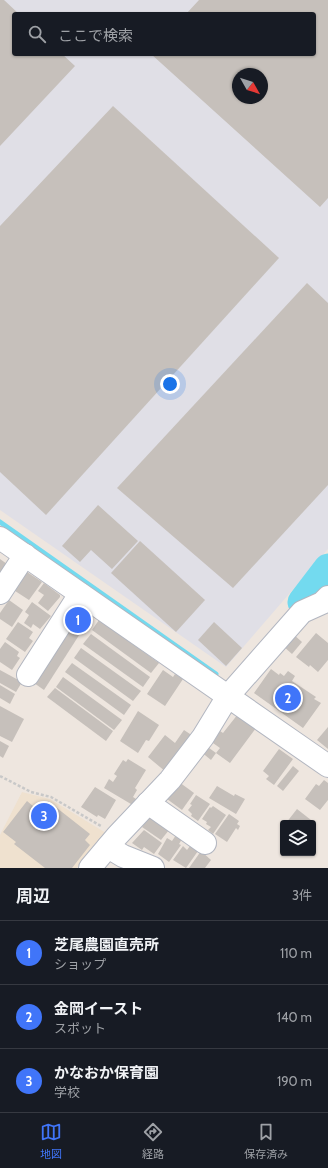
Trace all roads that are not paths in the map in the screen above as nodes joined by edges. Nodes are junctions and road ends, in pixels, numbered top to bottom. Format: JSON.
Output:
{"nodes":[{"id":1,"x":0,"y":538,"type":"edge"},
{"id":2,"x":25,"y":555,"type":"junction"},
{"id":3,"x":0,"y":593,"type":"edge"},
{"id":4,"x":80,"y":594,"type":"junction"},
{"id":5,"x":328,"y":597,"type":"edge"},
{"id":6,"x":28,"y":675,"type":"dead end"},
{"id":7,"x":228,"y":696,"type":"junction"},
{"id":8,"x":328,"y":766,"type":"edge"},
{"id":9,"x":148,"y":803,"type":"junction"},
{"id":10,"x":112,"y":841,"type":"junction"},
{"id":11,"x":205,"y":843,"type":"dead end"},
{"id":12,"x":90,"y":868,"type":"edge"},
{"id":13,"x":153,"y":868,"type":"edge"}],
"edges":[{"from":1,"to":2,"type":"street"},
{"from":2,"to":3,"type":"street"},
{"from":2,"to":4,"type":"street"},
{"from":4,"to":6,"type":"street"},
{"from":4,"to":7,"type":"street"},
{"from":5,"to":7,"type":"street"},
{"from":7,"to":8,"type":"street"},
{"from":7,"to":9,"type":"street"},
{"from":9,"to":10,"type":"street"},
{"from":9,"to":11,"type":"street"},
{"from":10,"to":12,"type":"street"},
{"from":10,"to":13,"type":"street"}]}
